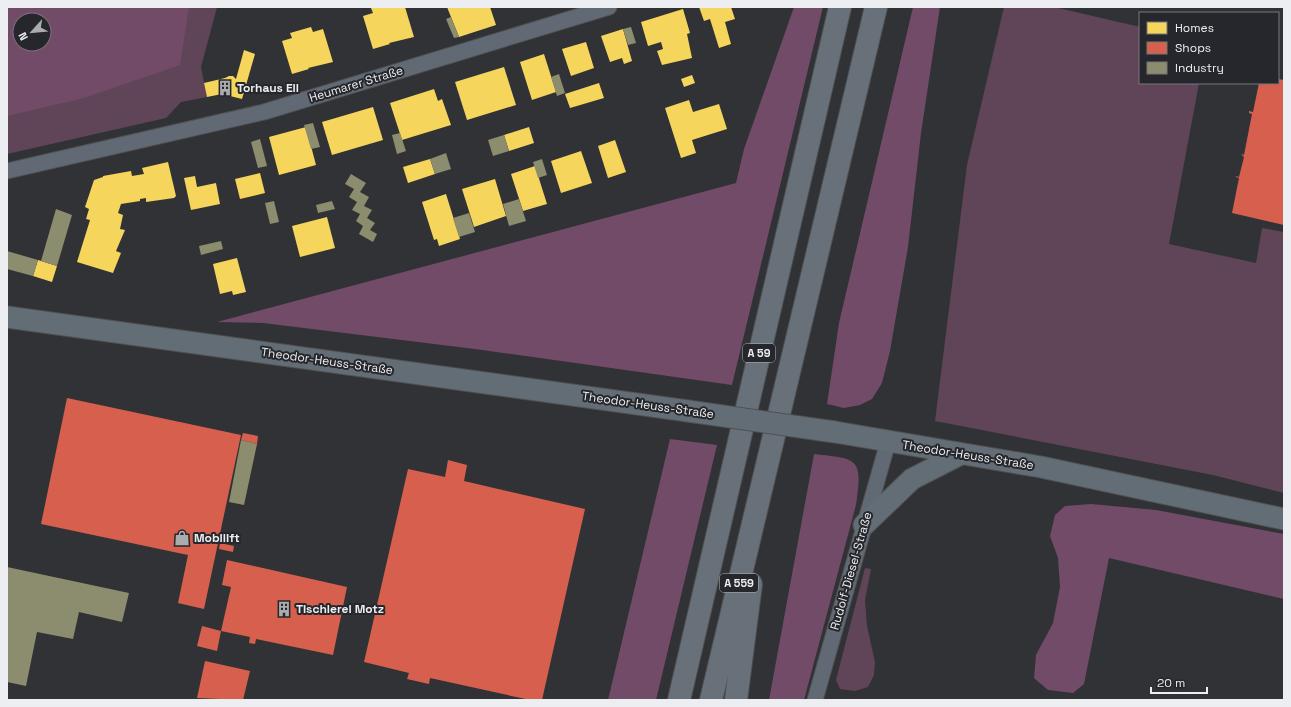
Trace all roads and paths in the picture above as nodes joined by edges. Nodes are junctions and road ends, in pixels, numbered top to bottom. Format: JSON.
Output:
{"nodes":[{"id":1,"x":609,"y":7,"type":"edge"},
{"id":2,"x":840,"y":7,"type":"edge"},
{"id":3,"x":876,"y":7,"type":"edge"},
{"id":4,"x":7,"y":171,"type":"edge"},
{"id":5,"x":7,"y":317,"type":"edge"},
{"id":6,"x":888,"y":442,"type":"junction"},
{"id":7,"x":961,"y":454,"type":"junction"},
{"id":8,"x":767,"y":466,"type":"junction"},
{"id":9,"x":1284,"y":519,"type":"edge"},
{"id":10,"x":864,"y":525,"type":"junction"},
{"id":11,"x":679,"y":700,"type":"edge"},
{"id":12,"x":711,"y":700,"type":"edge"},
{"id":13,"x":736,"y":700,"type":"edge"},
{"id":14,"x":815,"y":700,"type":"edge"}],
"edges":[{"from":1,"to":4,"type":"street","name":"Heumarer Straße"},
{"from":2,"to":11,"type":"highway","number":"A 59"},
{"from":3,"to":8,"type":"highway","number":"A 59"},
{"from":5,"to":6,"type":"main road","name":"Theodor-Heuss-Straße","bridge":true},
{"from":6,"to":7,"type":"main road","name":"Theodor-Heuss-Straße"},
{"from":6,"to":10,"type":"street","name":"Rudolf-Diesel-Straße"},
{"from":7,"to":9,"type":"main road","name":"Theodor-Heuss-Straße"},
{"from":7,"to":10,"type":"main road"},
{"from":8,"to":12,"type":"highway","number":"A 559"},
{"from":8,"to":13,"type":"highway","number":"A 59"},
{"from":10,"to":14,"type":"street","name":"Rudolf-Diesel-Straße"}]}
